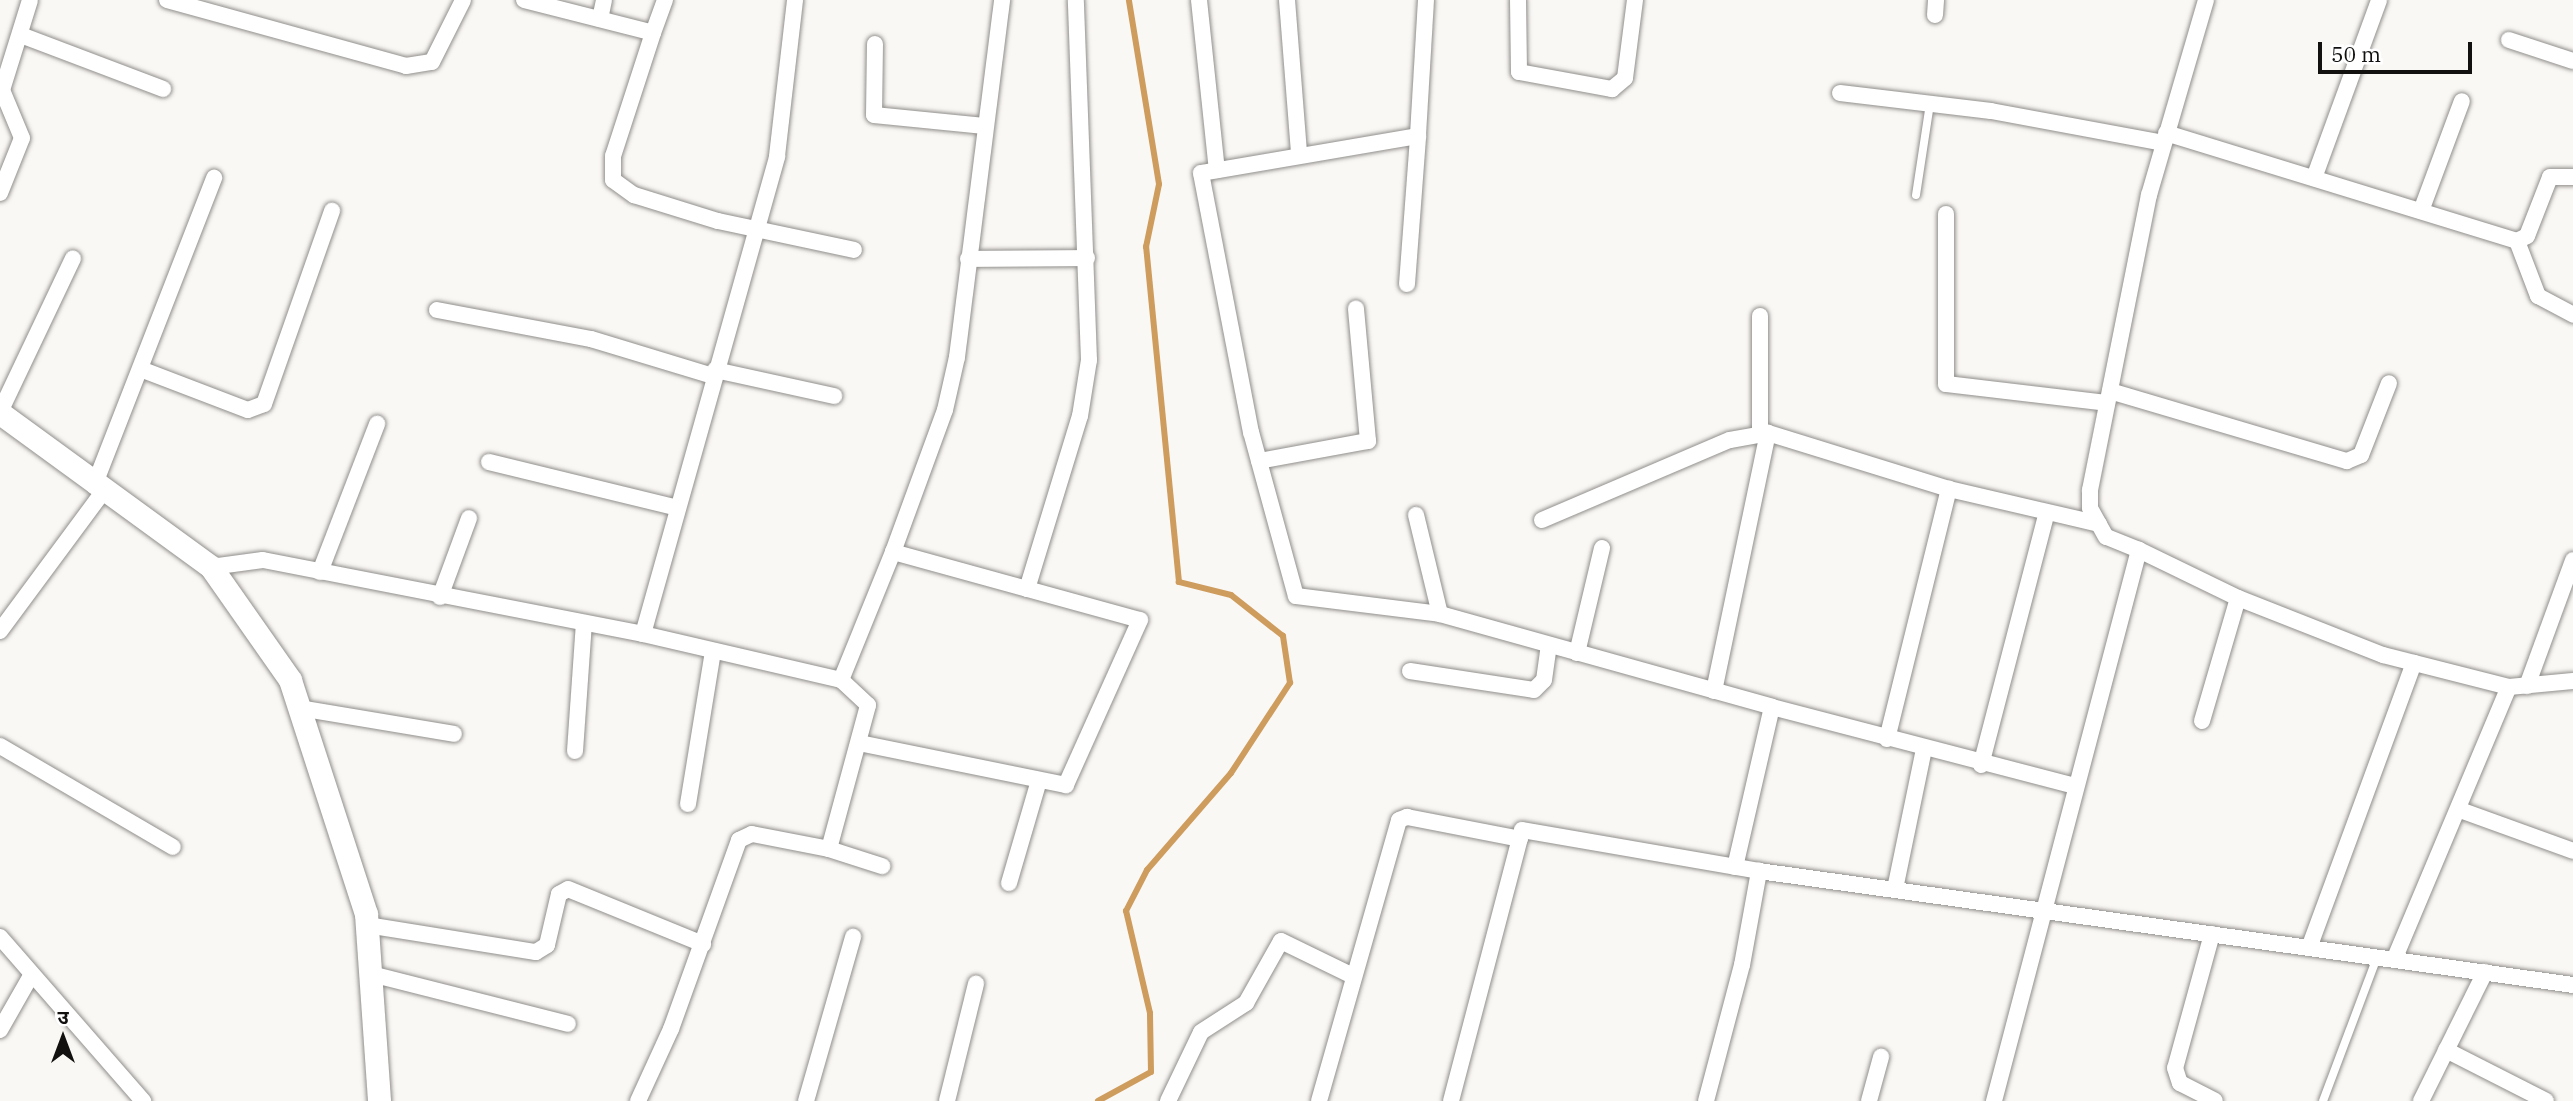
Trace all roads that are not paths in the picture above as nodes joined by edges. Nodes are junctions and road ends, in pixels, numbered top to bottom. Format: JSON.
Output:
{"nodes":[{"id":1,"x":30,"y":0,"type":"edge"},
{"id":2,"x":167,"y":0,"type":"edge"},
{"id":3,"x":463,"y":0,"type":"edge"},
{"id":4,"x":524,"y":0,"type":"edge"},
{"id":5,"x":604,"y":0,"type":"edge"},
{"id":6,"x":665,"y":0,"type":"edge"},
{"id":7,"x":795,"y":0,"type":"edge"},
{"id":8,"x":1002,"y":0,"type":"edge"},
{"id":9,"x":1076,"y":0,"type":"edge"},
{"id":10,"x":1199,"y":0,"type":"edge"},
{"id":11,"x":1287,"y":0,"type":"edge"},
{"id":12,"x":1426,"y":0,"type":"edge"},
{"id":13,"x":1518,"y":0,"type":"edge"},
{"id":14,"x":1635,"y":0,"type":"edge"},
{"id":15,"x":2206,"y":0,"type":"edge"},
{"id":16,"x":2379,"y":0,"type":"edge"},
{"id":17,"x":600,"y":19,"type":"junction"},
{"id":18,"x":653,"y":33,"type":"junction"},
{"id":19,"x":21,"y":35,"type":"junction"},
{"id":20,"x":2509,"y":40,"type":"dead end"},
{"id":21,"x":875,"y":44,"type":"dead end"},
{"id":22,"x":2573,"y":61,"type":"edge"},
{"id":23,"x":2,"y":77,"type":"edge"},
{"id":24,"x":163,"y":89,"type":"dead end"},
{"id":25,"x":1840,"y":93,"type":"dead end"},
{"id":26,"x":2462,"y":101,"type":"dead end"},
{"id":27,"x":1930,"y":104,"type":"junction"},
{"id":28,"x":984,"y":126,"type":"junction"},
{"id":29,"x":1418,"y":136,"type":"junction"},
{"id":30,"x":2164,"y":138,"type":"junction"},
{"id":31,"x":1299,"y":154,"type":"junction"},
{"id":32,"x":1217,"y":170,"type":"junction"},
{"id":33,"x":2573,"y":177,"type":"edge"},
{"id":34,"x":214,"y":178,"type":"dead end"},
{"id":35,"x":2314,"y":178,"type":"junction"},
{"id":36,"x":0,"y":193,"type":"edge"},
{"id":37,"x":1916,"y":195,"type":"dead end"},
{"id":38,"x":332,"y":211,"type":"dead end"},
{"id":39,"x":2421,"y":211,"type":"junction"},
{"id":40,"x":1946,"y":214,"type":"dead end"},
{"id":41,"x":755,"y":229,"type":"junction"},
{"id":42,"x":2517,"y":241,"type":"junction"},
{"id":43,"x":853,"y":250,"type":"dead end"},
{"id":44,"x":73,"y":258,"type":"dead end"},
{"id":45,"x":1087,"y":258,"type":"junction"},
{"id":46,"x":968,"y":259,"type":"junction"},
{"id":47,"x":1406,"y":284,"type":"dead end"},
{"id":48,"x":1356,"y":309,"type":"dead end"},
{"id":49,"x":437,"y":310,"type":"dead end"},
{"id":50,"x":2573,"y":315,"type":"edge"},
{"id":51,"x":1760,"y":316,"type":"dead end"},
{"id":52,"x":143,"y":370,"type":"junction"},
{"id":53,"x":714,"y":373,"type":"junction"},
{"id":54,"x":2389,"y":383,"type":"dead end"},
{"id":55,"x":834,"y":397,"type":"dead end"},
{"id":56,"x":2109,"y":397,"type":"junction"},
{"id":57,"x":0,"y":412,"type":"edge"},
{"id":58,"x":377,"y":424,"type":"dead end"},
{"id":59,"x":1764,"y":433,"type":"junction"},
{"id":60,"x":1259,"y":461,"type":"junction"},
{"id":61,"x":489,"y":462,"type":"dead end"},
{"id":62,"x":98,"y":489,"type":"junction"},
{"id":63,"x":1949,"y":489,"type":"junction"},
{"id":64,"x":677,"y":508,"type":"junction"},
{"id":65,"x":2047,"y":512,"type":"junction"},
{"id":66,"x":1416,"y":515,"type":"dead end"},
{"id":67,"x":469,"y":518,"type":"dead end"},
{"id":68,"x":1542,"y":520,"type":"dead end"},
{"id":69,"x":2099,"y":524,"type":"junction"},
{"id":70,"x":1602,"y":548,"type":"dead end"},
{"id":71,"x":2139,"y":550,"type":"junction"},
{"id":72,"x":893,"y":552,"type":"junction"},
{"id":73,"x":2573,"y":560,"type":"edge"},
{"id":74,"x":211,"y":567,"type":"junction"},
{"id":75,"x":320,"y":572,"type":"junction"},
{"id":76,"x":1027,"y":589,"type":"junction"},
{"id":77,"x":440,"y":597,"type":"junction"},
{"id":78,"x":2238,"y":598,"type":"junction"},
{"id":79,"x":1440,"y":614,"type":"junction"},
{"id":80,"x":584,"y":623,"type":"junction"},
{"id":81,"x":0,"y":631,"type":"edge"},
{"id":82,"x":643,"y":634,"type":"junction"},
{"id":83,"x":1549,"y":645,"type":"junction"},
{"id":84,"x":713,"y":651,"type":"junction"},
{"id":85,"x":1577,"y":653,"type":"junction"},
{"id":86,"x":2414,"y":663,"type":"junction"},
{"id":87,"x":1410,"y":671,"type":"dead end"},
{"id":88,"x":841,"y":680,"type":"junction"},
{"id":89,"x":2573,"y":681,"type":"edge"},
{"id":90,"x":2527,"y":685,"type":"junction"},
{"id":91,"x":2509,"y":687,"type":"junction"},
{"id":92,"x":1714,"y":691,"type":"junction"},
{"id":93,"x":1772,"y":707,"type":"junction"},
{"id":94,"x":299,"y":708,"type":"junction"},
{"id":95,"x":2202,"y":721,"type":"dead end"},
{"id":96,"x":454,"y":734,"type":"dead end"},
{"id":97,"x":1887,"y":739,"type":"junction"},
{"id":98,"x":860,"y":743,"type":"junction"},
{"id":99,"x":0,"y":746,"type":"edge"},
{"id":100,"x":1924,"y":749,"type":"junction"},
{"id":101,"x":575,"y":751,"type":"dead end"},
{"id":102,"x":1981,"y":765,"type":"junction"},
{"id":103,"x":1038,"y":784,"type":"junction"},
{"id":104,"x":2076,"y":786,"type":"junction"},
{"id":105,"x":688,"y":804,"type":"dead end"},
{"id":106,"x":2459,"y":810,"type":"junction"},
{"id":107,"x":1520,"y":839,"type":"junction"},
{"id":108,"x":173,"y":846,"type":"dead end"},
{"id":109,"x":830,"y":849,"type":"junction"},
{"id":110,"x":2573,"y":851,"type":"edge"},
{"id":111,"x":882,"y":866,"type":"dead end"},
{"id":112,"x":1735,"y":867,"type":"junction"},
{"id":113,"x":1759,"y":871,"type":"junction"},
{"id":114,"x":1009,"y":883,"type":"dead end"},
{"id":115,"x":1895,"y":889,"type":"junction"},
{"id":116,"x":2043,"y":908,"type":"junction"},
{"id":117,"x":367,"y":925,"type":"junction"},
{"id":118,"x":2212,"y":934,"type":"junction"},
{"id":119,"x":0,"y":937,"type":"edge"},
{"id":120,"x":853,"y":937,"type":"dead end"},
{"id":121,"x":703,"y":944,"type":"junction"},
{"id":122,"x":2309,"y":948,"type":"junction"},
{"id":123,"x":2377,"y":957,"type":"junction"},
{"id":124,"x":2394,"y":960,"type":"junction"},
{"id":125,"x":2485,"y":972,"type":"junction"},
{"id":126,"x":32,"y":974,"type":"junction"},
{"id":127,"x":371,"y":974,"type":"junction"},
{"id":128,"x":1353,"y":976,"type":"junction"},
{"id":129,"x":976,"y":984,"type":"dead end"},
{"id":130,"x":2573,"y":985,"type":"edge"},
{"id":131,"x":568,"y":1024,"type":"dead end"},
{"id":132,"x":0,"y":1030,"type":"edge"},
{"id":133,"x":2446,"y":1050,"type":"junction"},
{"id":134,"x":1881,"y":1057,"type":"dead end"},
{"id":135,"x":143,"y":1101,"type":"edge"},
{"id":136,"x":379,"y":1101,"type":"edge"},
{"id":137,"x":638,"y":1101,"type":"edge"},
{"id":138,"x":806,"y":1101,"type":"edge"},
{"id":139,"x":947,"y":1101,"type":"edge"},
{"id":140,"x":1168,"y":1101,"type":"edge"},
{"id":141,"x":1320,"y":1101,"type":"edge"},
{"id":142,"x":1451,"y":1101,"type":"edge"},
{"id":143,"x":1706,"y":1101,"type":"edge"},
{"id":144,"x":1869,"y":1101,"type":"edge"},
{"id":145,"x":1994,"y":1101,"type":"edge"},
{"id":146,"x":2215,"y":1101,"type":"edge"},
{"id":147,"x":2323,"y":1101,"type":"edge"},
{"id":148,"x":2421,"y":1101,"type":"edge"},
{"id":149,"x":2546,"y":1101,"type":"edge"}],
"edges":[{"from":1,"to":19,"type":"street"},
{"from":2,"to":3,"type":"street"},
{"from":4,"to":17,"type":"street"},
{"from":5,"to":17,"type":"street"},
{"from":6,"to":18,"type":"street"},
{"from":7,"to":41,"type":"street"},
{"from":8,"to":28,"type":"street"},
{"from":9,"to":45,"type":"street"},
{"from":10,"to":32,"type":"street"},
{"from":11,"to":31,"type":"street"},
{"from":12,"to":29,"type":"street"},
{"from":13,"to":14,"type":"street"},
{"from":15,"to":30,"type":"street"},
{"from":16,"to":35,"type":"street"},
{"from":17,"to":18,"type":"street"},
{"from":18,"to":41,"type":"street"},
{"from":19,"to":23,"type":"street"},
{"from":19,"to":24,"type":"street"},
{"from":20,"to":22,"type":"street"},
{"from":21,"to":28,"type":"street"},
{"from":23,"to":36,"type":"street"},
{"from":25,"to":27,"type":"street"},
{"from":26,"to":39,"type":"street"},
{"from":27,"to":30,"type":"street"},
{"from":27,"to":37,"type":"lane"},
{"from":28,"to":46,"type":"street"},
{"from":29,"to":31,"type":"street"},
{"from":29,"to":47,"type":"street"},
{"from":30,"to":35,"type":"street"},
{"from":30,"to":56,"type":"street"},
{"from":31,"to":32,"type":"street"},
{"from":32,"to":60,"type":"street"},
{"from":33,"to":42,"type":"street"},
{"from":34,"to":52,"type":"street"},
{"from":35,"to":39,"type":"street"},
{"from":38,"to":52,"type":"street"},
{"from":39,"to":42,"type":"street"},
{"from":40,"to":56,"type":"street"},
{"from":41,"to":43,"type":"street"},
{"from":41,"to":53,"type":"street"},
{"from":42,"to":50,"type":"street"},
{"from":44,"to":57,"type":"street"},
{"from":45,"to":46,"type":"street"},
{"from":45,"to":76,"type":"street"},
{"from":46,"to":72,"type":"street"},
{"from":48,"to":60,"type":"street"},
{"from":49,"to":53,"type":"street"},
{"from":51,"to":59,"type":"street"},
{"from":52,"to":62,"type":"street"},
{"from":53,"to":55,"type":"street"},
{"from":53,"to":64,"type":"street"},
{"from":54,"to":56,"type":"street"},
{"from":56,"to":69,"type":"street"},
{"from":57,"to":62,"type":"street"},
{"from":58,"to":75,"type":"street"},
{"from":59,"to":63,"type":"street"},
{"from":59,"to":68,"type":"street"},
{"from":59,"to":92,"type":"street"},
{"from":60,"to":79,"type":"street"},
{"from":61,"to":64,"type":"street"},
{"from":62,"to":74,"type":"street"},
{"from":62,"to":81,"type":"street"},
{"from":63,"to":65,"type":"street"},
{"from":63,"to":97,"type":"street"},
{"from":64,"to":82,"type":"street"},
{"from":65,"to":69,"type":"street"},
{"from":65,"to":102,"type":"street"},
{"from":66,"to":79,"type":"street"},
{"from":67,"to":77,"type":"street"},
{"from":69,"to":71,"type":"street"},
{"from":70,"to":85,"type":"street"},
{"from":71,"to":78,"type":"street"},
{"from":71,"to":104,"type":"street"},
{"from":72,"to":76,"type":"street"},
{"from":72,"to":88,"type":"street"},
{"from":73,"to":90,"type":"street"},
{"from":74,"to":75,"type":"street"},
{"from":74,"to":94,"type":"street"},
{"from":75,"to":77,"type":"street"},
{"from":76,"to":103,"type":"street"},
{"from":77,"to":80,"type":"street"},
{"from":78,"to":86,"type":"street"},
{"from":78,"to":95,"type":"street"},
{"from":79,"to":83,"type":"street"},
{"from":80,"to":82,"type":"street"},
{"from":80,"to":101,"type":"street"},
{"from":82,"to":84,"type":"street"},
{"from":83,"to":85,"type":"street"},
{"from":83,"to":87,"type":"street"},
{"from":84,"to":88,"type":"street"},
{"from":84,"to":105,"type":"street"},
{"from":85,"to":92,"type":"street"},
{"from":86,"to":91,"type":"street"},
{"from":86,"to":122,"type":"street"},
{"from":88,"to":98,"type":"street"},
{"from":89,"to":90,"type":"street"},
{"from":90,"to":91,"type":"street"},
{"from":91,"to":106,"type":"street"},
{"from":92,"to":93,"type":"street"},
{"from":93,"to":97,"type":"street"},
{"from":93,"to":112,"type":"street"},
{"from":94,"to":96,"type":"street"},
{"from":94,"to":117,"type":"street"},
{"from":97,"to":100,"type":"street"},
{"from":98,"to":103,"type":"street"},
{"from":98,"to":109,"type":"street"},
{"from":99,"to":108,"type":"street"},
{"from":100,"to":102,"type":"street"},
{"from":100,"to":115,"type":"street"},
{"from":102,"to":104,"type":"street"},
{"from":103,"to":114,"type":"street"},
{"from":104,"to":116,"type":"street"},
{"from":106,"to":110,"type":"street"},
{"from":106,"to":124,"type":"street"},
{"from":107,"to":112,"type":"street"},
{"from":107,"to":128,"type":"street"},
{"from":107,"to":142,"type":"street"},
{"from":109,"to":111,"type":"street"},
{"from":109,"to":121,"type":"street"},
{"from":112,"to":113,"type":"street"},
{"from":113,"to":115,"type":"street"},
{"from":113,"to":143,"type":"street"},
{"from":115,"to":116,"type":"street"},
{"from":116,"to":118,"type":"street"},
{"from":116,"to":145,"type":"street"},
{"from":117,"to":121,"type":"street"},
{"from":117,"to":127,"type":"street"},
{"from":118,"to":122,"type":"street"},
{"from":118,"to":146,"type":"street"},
{"from":119,"to":126,"type":"street"},
{"from":120,"to":138,"type":"street"},
{"from":121,"to":137,"type":"street"},
{"from":122,"to":123,"type":"street"},
{"from":123,"to":124,"type":"street"},
{"from":123,"to":147,"type":"lane"},
{"from":124,"to":125,"type":"street"},
{"from":125,"to":130,"type":"street"},
{"from":125,"to":133,"type":"street"},
{"from":126,"to":132,"type":"street"},
{"from":126,"to":135,"type":"street"},
{"from":127,"to":131,"type":"street"},
{"from":127,"to":136,"type":"street"},
{"from":128,"to":140,"type":"street"},
{"from":128,"to":141,"type":"street"},
{"from":129,"to":139,"type":"street"},
{"from":133,"to":148,"type":"street"},
{"from":133,"to":149,"type":"street"},
{"from":134,"to":144,"type":"street"}]}
